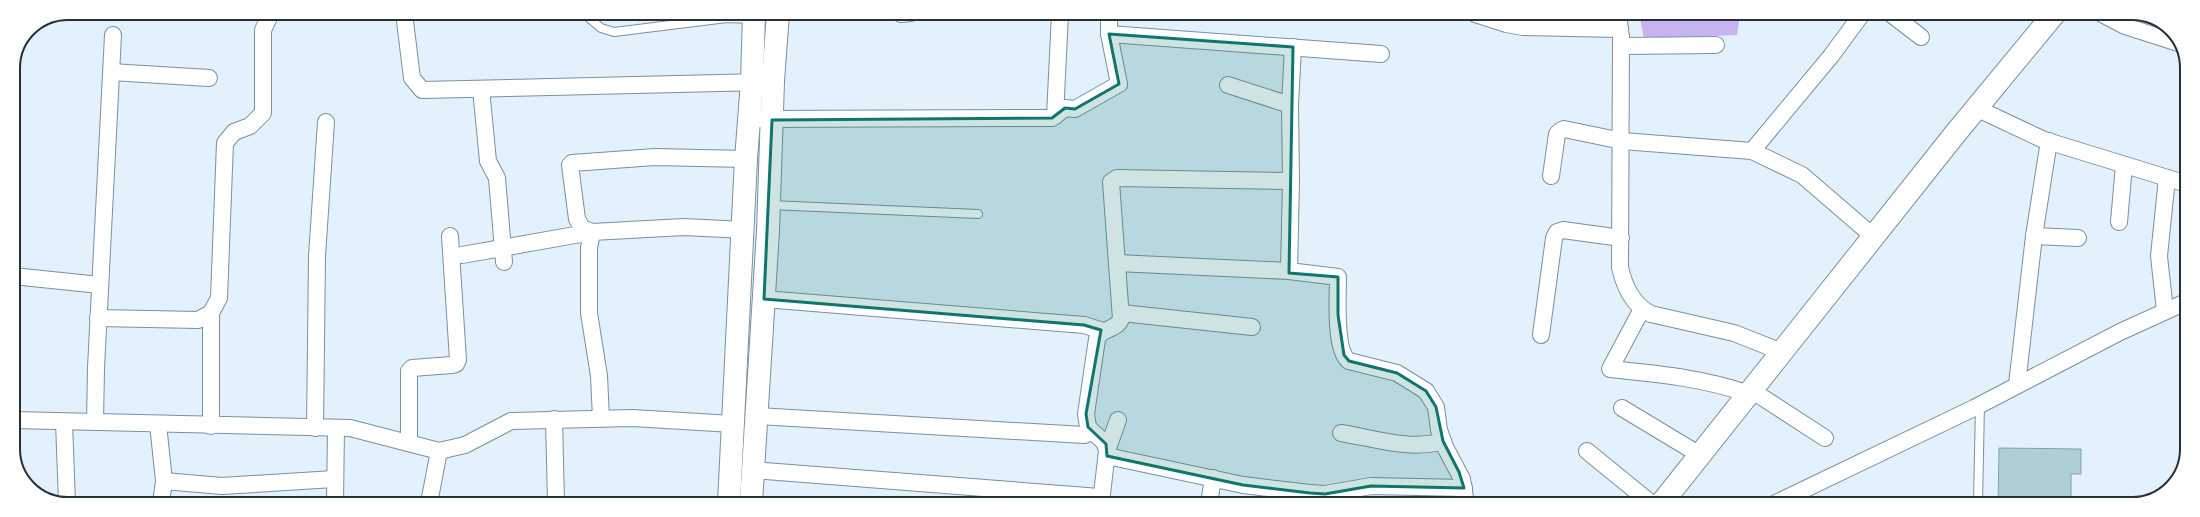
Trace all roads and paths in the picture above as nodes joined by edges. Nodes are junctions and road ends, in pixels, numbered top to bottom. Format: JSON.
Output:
{"nodes":[{"id":1,"x":268,"y":20,"type":"edge"},
{"id":2,"x":405,"y":20,"type":"edge"},
{"id":3,"x":591,"y":20,"type":"edge"},
{"id":4,"x":711,"y":20,"type":"edge"},
{"id":5,"x":755,"y":20,"type":"edge"},
{"id":6,"x":776,"y":20,"type":"edge"},
{"id":7,"x":1060,"y":20,"type":"edge"},
{"id":8,"x":1109,"y":20,"type":"edge"},
{"id":9,"x":1493,"y":20,"type":"edge"},
{"id":10,"x":1858,"y":20,"type":"edge"},
{"id":11,"x":1899,"y":20,"type":"edge"},
{"id":12,"x":2049,"y":20,"type":"edge"},
{"id":13,"x":2114,"y":20,"type":"edge"},
{"id":14,"x":1619,"y":22,"type":"edge"},
{"id":15,"x":1108,"y":34,"type":"junction"},
{"id":16,"x":113,"y":35,"type":"dead end"},
{"id":17,"x":1921,"y":37,"type":"dead end"},
{"id":18,"x":2172,"y":41,"type":"edge"},
{"id":19,"x":1716,"y":45,"type":"dead end"},
{"id":20,"x":1621,"y":46,"type":"junction"},
{"id":21,"x":1293,"y":47,"type":"junction"},
{"id":22,"x":1382,"y":54,"type":"dead end"},
{"id":23,"x":111,"y":72,"type":"junction"},
{"id":24,"x":209,"y":78,"type":"dead end"},
{"id":25,"x":763,"y":82,"type":"junction"},
{"id":26,"x":1228,"y":86,"type":"dead end"},
{"id":27,"x":481,"y":89,"type":"junction"},
{"id":28,"x":1290,"y":105,"type":"junction"},
{"id":29,"x":1976,"y":108,"type":"junction"},
{"id":30,"x":1055,"y":116,"type":"junction"},
{"id":31,"x":749,"y":119,"type":"junction"},
{"id":32,"x":772,"y":120,"type":"junction"},
{"id":33,"x":326,"y":122,"type":"dead end"},
{"id":34,"x":1622,"y":141,"type":"junction"},
{"id":35,"x":2049,"y":141,"type":"junction"},
{"id":36,"x":1752,"y":151,"type":"junction"},
{"id":37,"x":746,"y":159,"type":"junction"},
{"id":38,"x":2124,"y":165,"type":"junction"},
{"id":39,"x":1551,"y":176,"type":"dead end"},
{"id":40,"x":2167,"y":178,"type":"junction"},
{"id":41,"x":1290,"y":181,"type":"junction"},
{"id":42,"x":2180,"y":182,"type":"edge"},
{"id":43,"x":769,"y":205,"type":"junction"},
{"id":44,"x":978,"y":214,"type":"dead end"},
{"id":45,"x":2119,"y":222,"type":"dead end"},
{"id":46,"x":744,"y":230,"type":"junction"},
{"id":47,"x":592,"y":232,"type":"junction"},
{"id":48,"x":450,"y":236,"type":"dead end"},
{"id":49,"x":2034,"y":236,"type":"junction"},
{"id":50,"x":1874,"y":237,"type":"junction"},
{"id":51,"x":1621,"y":238,"type":"junction"},
{"id":52,"x":2078,"y":238,"type":"dead end"},
{"id":53,"x":503,"y":254,"type":"junction"},
{"id":54,"x":462,"y":255,"type":"dead end"},
{"id":55,"x":1117,"y":263,"type":"junction"},
{"id":56,"x":1289,"y":271,"type":"junction"},
{"id":57,"x":20,"y":277,"type":"edge"},
{"id":58,"x":100,"y":285,"type":"junction"},
{"id":59,"x":764,"y":299,"type":"junction"},
{"id":60,"x":2180,"y":305,"type":"edge"},
{"id":61,"x":1642,"y":310,"type":"junction"},
{"id":62,"x":2165,"y":312,"type":"junction"},
{"id":63,"x":1122,"y":313,"type":"junction"},
{"id":64,"x":211,"y":314,"type":"junction"},
{"id":65,"x":98,"y":318,"type":"junction"},
{"id":66,"x":1252,"y":326,"type":"dead end"},
{"id":67,"x":1103,"y":331,"type":"junction"},
{"id":68,"x":1541,"y":335,"type":"dead end"},
{"id":69,"x":1782,"y":352,"type":"junction"},
{"id":70,"x":2017,"y":385,"type":"junction"},
{"id":71,"x":1750,"y":392,"type":"junction"},
{"id":72,"x":1980,"y":404,"type":"junction"},
{"id":73,"x":1622,"y":408,"type":"dead end"},
{"id":74,"x":757,"y":416,"type":"junction"},
{"id":75,"x":601,"y":418,"type":"junction"},
{"id":76,"x":554,"y":419,"type":"junction"},
{"id":77,"x":20,"y":420,"type":"edge"},
{"id":78,"x":1118,"y":420,"type":"dead end"},
{"id":79,"x":64,"y":422,"type":"junction"},
{"id":80,"x":95,"y":422,"type":"junction"},
{"id":81,"x":158,"y":424,"type":"junction"},
{"id":82,"x":733,"y":424,"type":"junction"},
{"id":83,"x":211,"y":426,"type":"junction"},
{"id":84,"x":315,"y":428,"type":"junction"},
{"id":85,"x":336,"y":428,"type":"junction"},
{"id":86,"x":1092,"y":432,"type":"junction"},
{"id":87,"x":1341,"y":433,"type":"dead end"},
{"id":88,"x":1825,"y":438,"type":"dead end"},
{"id":89,"x":1443,"y":441,"type":"junction"},
{"id":90,"x":409,"y":443,"type":"junction"},
{"id":91,"x":1587,"y":451,"type":"dead end"},
{"id":92,"x":439,"y":452,"type":"junction"},
{"id":93,"x":1107,"y":453,"type":"junction"},
{"id":94,"x":1700,"y":455,"type":"junction"},
{"id":95,"x":753,"y":470,"type":"junction"},
{"id":96,"x":1212,"y":478,"type":"junction"},
{"id":97,"x":334,"y":479,"type":"junction"},
{"id":98,"x":164,"y":481,"type":"junction"},
{"id":99,"x":1464,"y":488,"type":"junction"},
{"id":100,"x":67,"y":497,"type":"edge"},
{"id":101,"x":162,"y":497,"type":"edge"},
{"id":102,"x":335,"y":497,"type":"edge"},
{"id":103,"x":430,"y":497,"type":"edge"},
{"id":104,"x":556,"y":497,"type":"edge"},
{"id":105,"x":730,"y":497,"type":"edge"},
{"id":106,"x":751,"y":497,"type":"edge"},
{"id":107,"x":1210,"y":497,"type":"edge"},
{"id":108,"x":1312,"y":497,"type":"edge"},
{"id":109,"x":1331,"y":497,"type":"edge"},
{"id":110,"x":1465,"y":497,"type":"edge"},
{"id":111,"x":1643,"y":497,"type":"edge"},
{"id":112,"x":1667,"y":497,"type":"edge"},
{"id":113,"x":1788,"y":497,"type":"edge"},
{"id":114,"x":1978,"y":497,"type":"edge"}],
"edges":[{"from":1,"to":64,"type":"street"},
{"from":2,"to":27,"type":"street"},
{"from":3,"to":4,"type":"lane"},
{"from":5,"to":25,"type":"main road"},
{"from":6,"to":25,"type":"main road"},
{"from":7,"to":30,"type":"street"},
{"from":8,"to":15,"type":"street"},
{"from":9,"to":14,"type":"street"},
{"from":10,"to":36,"type":"street"},
{"from":11,"to":17,"type":"street"},
{"from":12,"to":29,"type":"main road"},
{"from":13,"to":18,"type":"street"},
{"from":14,"to":20,"type":"street"},
{"from":15,"to":21,"type":"street"},
{"from":15,"to":30,"type":"street"},
{"from":16,"to":23,"type":"street"},
{"from":19,"to":20,"type":"street"},
{"from":20,"to":34,"type":"street"},
{"from":21,"to":22,"type":"street"},
{"from":21,"to":28,"type":"street"},
{"from":23,"to":24,"type":"street"},
{"from":23,"to":58,"type":"street"},
{"from":25,"to":27,"type":"street"},
{"from":25,"to":31,"type":"main road"},
{"from":25,"to":32,"type":"main road"},
{"from":26,"to":28,"type":"street"},
{"from":27,"to":53,"type":"street"},
{"from":28,"to":41,"type":"street"},
{"from":29,"to":35,"type":"street"},
{"from":29,"to":50,"type":"main road"},
{"from":30,"to":32,"type":"street"},
{"from":31,"to":32,"type":"street"},
{"from":31,"to":37,"type":"main road"},
{"from":32,"to":43,"type":"main road"},
{"from":33,"to":84,"type":"street"},
{"from":34,"to":36,"type":"street"},
{"from":34,"to":39,"type":"street"},
{"from":34,"to":51,"type":"street"},
{"from":35,"to":38,"type":"street"},
{"from":35,"to":49,"type":"street"},
{"from":36,"to":50,"type":"street"},
{"from":37,"to":46,"type":"main road"},
{"from":37,"to":47,"type":"street"},
{"from":38,"to":40,"type":"street"},
{"from":38,"to":45,"type":"street"},
{"from":40,"to":42,"type":"street"},
{"from":40,"to":62,"type":"street"},
{"from":41,"to":55,"type":"street"},
{"from":41,"to":56,"type":"street"},
{"from":43,"to":44,"type":"lane"},
{"from":43,"to":59,"type":"main road"},
{"from":46,"to":47,"type":"street"},
{"from":46,"to":82,"type":"main road"},
{"from":47,"to":53,"type":"street"},
{"from":47,"to":75,"type":"street"},
{"from":48,"to":90,"type":"street"},
{"from":49,"to":52,"type":"street"},
{"from":49,"to":70,"type":"street"},
{"from":50,"to":69,"type":"main road"},
{"from":51,"to":61,"type":"street"},
{"from":51,"to":68,"type":"street"},
{"from":53,"to":54,"type":"street"},
{"from":55,"to":56,"type":"street"},
{"from":55,"to":63,"type":"street"},
{"from":56,"to":89,"type":"street"},
{"from":57,"to":58,"type":"street"},
{"from":58,"to":65,"type":"street"},
{"from":59,"to":67,"type":"street"},
{"from":59,"to":74,"type":"main road"},
{"from":60,"to":62,"type":"street"},
{"from":61,"to":69,"type":"street"},
{"from":61,"to":71,"type":"street"},
{"from":62,"to":70,"type":"street"},
{"from":63,"to":66,"type":"street"},
{"from":63,"to":67,"type":"street"},
{"from":64,"to":65,"type":"street"},
{"from":64,"to":83,"type":"street"},
{"from":65,"to":80,"type":"street"},
{"from":67,"to":86,"type":"street"},
{"from":69,"to":71,"type":"main road"},
{"from":70,"to":72,"type":"street"},
{"from":71,"to":88,"type":"street"},
{"from":71,"to":94,"type":"main road"},
{"from":72,"to":113,"type":"street"},
{"from":72,"to":114,"type":"lane"},
{"from":73,"to":94,"type":"street"},
{"from":74,"to":86,"type":"street"},
{"from":74,"to":95,"type":"main road"},
{"from":75,"to":76,"type":"street"},
{"from":75,"to":82,"type":"street"},
{"from":76,"to":92,"type":"street"},
{"from":76,"to":104,"type":"street"},
{"from":77,"to":79,"type":"street"},
{"from":78,"to":93,"type":"street"},
{"from":79,"to":80,"type":"street"},
{"from":79,"to":100,"type":"street"},
{"from":80,"to":81,"type":"street"},
{"from":81,"to":83,"type":"street"},
{"from":81,"to":98,"type":"street"},
{"from":82,"to":105,"type":"main road"},
{"from":83,"to":84,"type":"street"},
{"from":84,"to":85,"type":"street"},
{"from":85,"to":90,"type":"street"},
{"from":85,"to":97,"type":"street"},
{"from":86,"to":93,"type":"street"},
{"from":87,"to":89,"type":"street"},
{"from":89,"to":99,"type":"street"},
{"from":90,"to":92,"type":"street"},
{"from":91,"to":111,"type":"street"},
{"from":92,"to":103,"type":"street"},
{"from":93,"to":95,"type":"street"},
{"from":93,"to":96,"type":"street"},
{"from":94,"to":112,"type":"main road"},
{"from":95,"to":106,"type":"main road"},
{"from":96,"to":107,"type":"street"},
{"from":96,"to":108,"type":"street"},
{"from":97,"to":98,"type":"street"},
{"from":97,"to":102,"type":"street"},
{"from":98,"to":101,"type":"street"},
{"from":99,"to":109,"type":"street"},
{"from":99,"to":110,"type":"street"}]}
